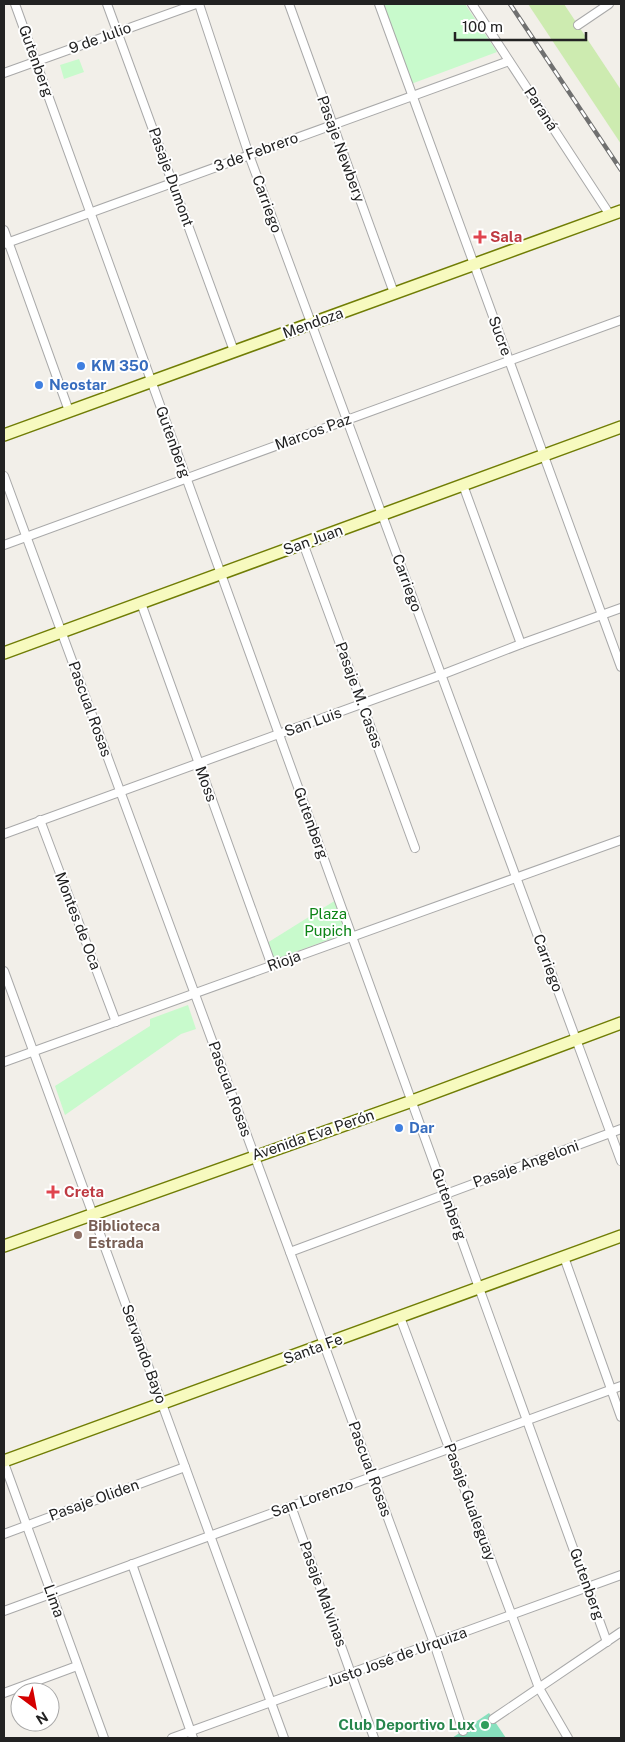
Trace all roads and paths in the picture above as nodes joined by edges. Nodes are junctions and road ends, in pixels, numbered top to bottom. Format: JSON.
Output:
{"nodes":[{"id":1,"x":15,"y":4,"type":"edge"},
{"id":2,"x":107,"y":4,"type":"edge"},
{"id":3,"x":197,"y":4,"type":"edge"},
{"id":4,"x":289,"y":4,"type":"edge"},
{"id":5,"x":379,"y":4,"type":"edge"},
{"id":6,"x":472,"y":4,"type":"edge"},
{"id":7,"x":609,"y":4,"type":"edge"},
{"id":8,"x":578,"y":25,"type":"dead end"},
{"id":9,"x":117,"y":32,"type":"junction"},
{"id":10,"x":509,"y":61,"type":"junction"},
{"id":11,"x":36,"y":62,"type":"junction"},
{"id":12,"x":4,"y":73,"type":"edge"},
{"id":13,"x":412,"y":96,"type":"junction"},
{"id":14,"x":333,"y":125,"type":"junction"},
{"id":15,"x":249,"y":155,"type":"junction"},
{"id":16,"x":172,"y":182,"type":"junction"},
{"id":17,"x":621,"y":211,"type":"edge"},
{"id":18,"x":90,"y":212,"type":"junction"},
{"id":19,"x":610,"y":215,"type":"junction"},
{"id":20,"x":4,"y":230,"type":"edge"},
{"id":21,"x":6,"y":243,"type":"edge"},
{"id":22,"x":474,"y":264,"type":"junction"},
{"id":23,"x":394,"y":293,"type":"junction"},
{"id":24,"x":621,"y":320,"type":"edge"},
{"id":25,"x":311,"y":323,"type":"junction"},
{"id":26,"x":234,"y":351,"type":"junction"},
{"id":27,"x":509,"y":361,"type":"junction"},
{"id":28,"x":152,"y":381,"type":"junction"},
{"id":29,"x":69,"y":411,"type":"junction"},
{"id":30,"x":347,"y":420,"type":"junction"},
{"id":31,"x":621,"y":427,"type":"edge"},
{"id":32,"x":4,"y":435,"type":"edge"},
{"id":33,"x":544,"y":455,"type":"junction"},
{"id":34,"x":4,"y":476,"type":"edge"},
{"id":35,"x":186,"y":478,"type":"junction"},
{"id":36,"x":463,"y":485,"type":"junction"},
{"id":37,"x":382,"y":514,"type":"junction"},
{"id":38,"x":26,"y":537,"type":"junction"},
{"id":39,"x":303,"y":543,"type":"junction"},
{"id":40,"x":4,"y":545,"type":"edge"},
{"id":41,"x":221,"y":574,"type":"junction"},
{"id":42,"x":141,"y":603,"type":"junction"},
{"id":43,"x":621,"y":608,"type":"edge"},
{"id":44,"x":602,"y":614,"type":"junction"},
{"id":45,"x":62,"y":632,"type":"junction"},
{"id":46,"x":521,"y":644,"type":"junction"},
{"id":47,"x":4,"y":653,"type":"edge"},
{"id":48,"x":621,"y":667,"type":"edge"},
{"id":49,"x":442,"y":675,"type":"junction"},
{"id":50,"x":362,"y":704,"type":"junction"},
{"id":51,"x":279,"y":734,"type":"junction"},
{"id":52,"x":199,"y":763,"type":"junction"},
{"id":53,"x":120,"y":792,"type":"junction"},
{"id":54,"x":40,"y":820,"type":"junction"},
{"id":55,"x":4,"y":834,"type":"edge"},
{"id":56,"x":621,"y":840,"type":"edge"},
{"id":57,"x":415,"y":848,"type":"dead end"},
{"id":58,"x":516,"y":878,"type":"junction"},
{"id":59,"x":352,"y":936,"type":"junction"},
{"id":60,"x":272,"y":966,"type":"junction"},
{"id":61,"x":4,"y":971,"type":"edge"},
{"id":62,"x":194,"y":994,"type":"junction"},
{"id":63,"x":116,"y":1022,"type":"junction"},
{"id":64,"x":621,"y":1023,"type":"edge"},
{"id":65,"x":576,"y":1039,"type":"junction"},
{"id":66,"x":33,"y":1052,"type":"junction"},
{"id":67,"x":4,"y":1062,"type":"edge"},
{"id":68,"x":412,"y":1101,"type":"junction"},
{"id":69,"x":621,"y":1129,"type":"edge"},
{"id":70,"x":611,"y":1133,"type":"junction"},
{"id":71,"x":254,"y":1156,"type":"junction"},
{"id":72,"x":621,"y":1161,"type":"edge"},
{"id":73,"x":445,"y":1194,"type":"junction"},
{"id":74,"x":93,"y":1214,"type":"junction"},
{"id":75,"x":621,"y":1236,"type":"edge"},
{"id":76,"x":4,"y":1246,"type":"edge"},
{"id":77,"x":290,"y":1252,"type":"junction"},
{"id":78,"x":564,"y":1257,"type":"junction"},
{"id":79,"x":479,"y":1288,"type":"junction"},
{"id":80,"x":400,"y":1317,"type":"junction"},
{"id":81,"x":324,"y":1344,"type":"junction"},
{"id":82,"x":621,"y":1386,"type":"edge"},
{"id":83,"x":611,"y":1389,"type":"junction"},
{"id":84,"x":162,"y":1403,"type":"junction"},
{"id":85,"x":621,"y":1417,"type":"edge"},
{"id":86,"x":527,"y":1420,"type":"junction"},
{"id":87,"x":449,"y":1448,"type":"junction"},
{"id":88,"x":4,"y":1462,"type":"edge"},
{"id":89,"x":185,"y":1467,"type":"junction"},
{"id":90,"x":373,"y":1476,"type":"junction"},
{"id":91,"x":291,"y":1506,"type":"junction"},
{"id":92,"x":26,"y":1525,"type":"junction"},
{"id":93,"x":4,"y":1534,"type":"edge"},
{"id":94,"x":210,"y":1536,"type":"junction"},
{"id":95,"x":132,"y":1564,"type":"junction"},
{"id":96,"x":621,"y":1576,"type":"edge"},
{"id":97,"x":588,"y":1588,"type":"junction"},
{"id":98,"x":51,"y":1594,"type":"junction"},
{"id":99,"x":4,"y":1611,"type":"edge"},
{"id":100,"x":512,"y":1615,"type":"junction"},
{"id":101,"x":621,"y":1632,"type":"edge"},
{"id":102,"x":607,"y":1642,"type":"junction"},
{"id":103,"x":434,"y":1643,"type":"junction"},
{"id":104,"x":77,"y":1666,"type":"junction"},
{"id":105,"x":352,"y":1673,"type":"junction"},
{"id":106,"x":539,"y":1688,"type":"junction"},
{"id":107,"x":4,"y":1693,"type":"edge"},
{"id":108,"x":271,"y":1702,"type":"junction"},
{"id":109,"x":493,"y":1719,"type":"dead end"},
{"id":110,"x":463,"y":1731,"type":"dead end"},
{"id":111,"x":192,"y":1735,"type":"edge"},
{"id":112,"x":104,"y":1738,"type":"edge"},
{"id":113,"x":172,"y":1738,"type":"edge"},
{"id":114,"x":284,"y":1738,"type":"edge"},
{"id":115,"x":374,"y":1738,"type":"edge"},
{"id":116,"x":568,"y":1738,"type":"edge"}],
"edges":[{"from":1,"to":11,"type":"street","name":"Gutenberg"},
{"from":2,"to":9,"type":"street","name":"Pasaje Dumont"},
{"from":3,"to":9,"type":"street","name":"9 de Julio"},
{"from":3,"to":15,"type":"street","name":"Carriego"},
{"from":4,"to":14,"type":"street","name":"Pasaje Newbery"},
{"from":5,"to":13,"type":"street","name":"Sucre"},
{"from":6,"to":10,"type":"street","name":"Paraná"},
{"from":7,"to":8,"type":"street"},
{"from":9,"to":11,"type":"street","name":"9 de Julio"},
{"from":9,"to":16,"type":"street","name":"Pasaje Dumont"},
{"from":10,"to":13,"type":"street","name":"3 de Febrero"},
{"from":10,"to":19,"type":"street","name":"Paraná"},
{"from":11,"to":12,"type":"street","name":"9 de Julio"},
{"from":11,"to":18,"type":"street","name":"Gutenberg"},
{"from":13,"to":14,"type":"street","name":"3 de Febrero"},
{"from":13,"to":22,"type":"street","name":"Sucre"},
{"from":14,"to":15,"type":"street","name":"3 de Febrero"},
{"from":14,"to":23,"type":"street","name":"Pasaje Newbery"},
{"from":15,"to":16,"type":"street","name":"3 de Febrero"},
{"from":15,"to":25,"type":"street","name":"Carriego"},
{"from":16,"to":18,"type":"street","name":"3 de Febrero"},
{"from":16,"to":26,"type":"street","name":"Pasaje Dumont"},
{"from":17,"to":19,"type":"main road","name":"Mendoza"},
{"from":18,"to":21,"type":"street","name":"3 de Febrero"},
{"from":18,"to":28,"type":"street","name":"Gutenberg"},
{"from":19,"to":22,"type":"main road","name":"Mendoza"},
{"from":20,"to":21,"type":"street"},
{"from":21,"to":29,"type":"street"},
{"from":22,"to":23,"type":"main road","name":"Mendoza"},
{"from":22,"to":27,"type":"street","name":"Sucre"},
{"from":23,"to":25,"type":"main road","name":"Mendoza"},
{"from":24,"to":27,"type":"street","name":"Marcos Paz"},
{"from":25,"to":26,"type":"main road","name":"Mendoza"},
{"from":25,"to":30,"type":"street","name":"Carriego"},
{"from":26,"to":28,"type":"main road","name":"Mendoza"},
{"from":27,"to":30,"type":"street","name":"Marcos Paz"},
{"from":27,"to":33,"type":"street","name":"Sucre"},
{"from":28,"to":29,"type":"main road","name":"Mendoza"},
{"from":28,"to":35,"type":"street","name":"Gutenberg"},
{"from":29,"to":32,"type":"main road","name":"Mendoza"},
{"from":30,"to":35,"type":"street","name":"Marcos Paz"},
{"from":30,"to":37,"type":"street","name":"Carriego"},
{"from":31,"to":33,"type":"main road","name":"San Juan"},
{"from":33,"to":36,"type":"main road","name":"San Juan"},
{"from":33,"to":44,"type":"street","name":"Sucre"},
{"from":34,"to":38,"type":"street","name":"Pascual Rosas"},
{"from":35,"to":38,"type":"street","name":"Marcos Paz"},
{"from":35,"to":41,"type":"street","name":"Gutenberg"},
{"from":36,"to":37,"type":"main road","name":"San Juan"},
{"from":36,"to":46,"type":"street"},
{"from":37,"to":39,"type":"main road","name":"San Juan"},
{"from":37,"to":49,"type":"street","name":"Carriego"},
{"from":38,"to":40,"type":"street","name":"Marcos Paz"},
{"from":38,"to":45,"type":"street","name":"Pascual Rosas"},
{"from":39,"to":41,"type":"main road","name":"San Juan"},
{"from":39,"to":50,"type":"street","name":"Pasaje M. Casas"},
{"from":41,"to":42,"type":"main road","name":"San Juan"},
{"from":41,"to":51,"type":"street","name":"Gutenberg"},
{"from":42,"to":45,"type":"main road","name":"San Juan"},
{"from":42,"to":52,"type":"street","name":"Moss"},
{"from":43,"to":44,"type":"street","name":"San Luis"},
{"from":44,"to":46,"type":"street","name":"San Luis"},
{"from":44,"to":48,"type":"street","name":"Sucre"},
{"from":45,"to":47,"type":"main road","name":"San Juan"},
{"from":45,"to":53,"type":"street","name":"Pascual Rosas"},
{"from":46,"to":49,"type":"street","name":"San Luis"},
{"from":49,"to":50,"type":"street","name":"San Luis"},
{"from":49,"to":58,"type":"street","name":"Carriego"},
{"from":50,"to":51,"type":"street","name":"San Luis"},
{"from":50,"to":57,"type":"street","name":"Pasaje M. Casas"},
{"from":51,"to":52,"type":"street","name":"San Luis"},
{"from":51,"to":59,"type":"street","name":"Gutenberg"},
{"from":52,"to":53,"type":"street","name":"San Luis"},
{"from":52,"to":60,"type":"street","name":"Moss"},
{"from":53,"to":54,"type":"street","name":"San Luis"},
{"from":53,"to":62,"type":"street","name":"Pascual Rosas"},
{"from":54,"to":55,"type":"street","name":"San Luis"},
{"from":54,"to":63,"type":"street","name":"Montes de Oca"},
{"from":56,"to":58,"type":"street","name":"Rioja"},
{"from":58,"to":59,"type":"street","name":"Rioja"},
{"from":58,"to":65,"type":"street","name":"Carriego"},
{"from":59,"to":60,"type":"street","name":"Rioja"},
{"from":59,"to":68,"type":"street","name":"Gutenberg"},
{"from":60,"to":62,"type":"street","name":"Rioja"},
{"from":61,"to":66,"type":"street","name":"Servando Bayo"},
{"from":62,"to":63,"type":"street","name":"Rioja"},
{"from":62,"to":71,"type":"street","name":"Pascual Rosas"},
{"from":63,"to":66,"type":"street","name":"Rioja"},
{"from":64,"to":65,"type":"main road","name":"Avenida Eva Perón"},
{"from":65,"to":68,"type":"main road","name":"Avenida Eva Perón"},
{"from":65,"to":70,"type":"street","name":"Carriego"},
{"from":66,"to":67,"type":"street","name":"Rioja"},
{"from":66,"to":74,"type":"street","name":"Servando Bayo"},
{"from":68,"to":71,"type":"main road","name":"Avenida Eva Perón"},
{"from":68,"to":73,"type":"street","name":"Gutenberg"},
{"from":69,"to":70,"type":"street","name":"Pasaje Angeloni"},
{"from":70,"to":72,"type":"street","name":"Carriego"},
{"from":70,"to":73,"type":"street","name":"Pasaje Angeloni"},
{"from":71,"to":74,"type":"main road","name":"Avenida Eva Perón"},
{"from":71,"to":77,"type":"street","name":"Pascual Rosas"},
{"from":73,"to":77,"type":"street","name":"Pasaje Angeloni"},
{"from":73,"to":79,"type":"street","name":"Gutenberg"},
{"from":74,"to":76,"type":"main road","name":"Avenida Eva Perón"},
{"from":74,"to":84,"type":"street","name":"Servando Bayo"},
{"from":75,"to":78,"type":"main road","name":"Santa Fe"},
{"from":77,"to":81,"type":"street","name":"Pascual Rosas"},
{"from":78,"to":79,"type":"main road","name":"Santa Fe"},
{"from":78,"to":83,"type":"street"},
{"from":79,"to":80,"type":"main road","name":"Santa Fe"},
{"from":79,"to":86,"type":"street","name":"Gutenberg"},
{"from":80,"to":81,"type":"main road","name":"Santa Fe"},
{"from":80,"to":87,"type":"street","name":"Pasaje Gualeguay"},
{"from":81,"to":84,"type":"main road","name":"Santa Fe"},
{"from":81,"to":90,"type":"street","name":"Pascual Rosas"},
{"from":82,"to":83,"type":"street","name":"San Lorenzo"},
{"from":83,"to":85,"type":"street"},
{"from":83,"to":86,"type":"street","name":"San Lorenzo"},
{"from":84,"to":88,"type":"main road","name":"Santa Fe"},
{"from":84,"to":89,"type":"street","name":"Servando Bayo"},
{"from":86,"to":87,"type":"street","name":"San Lorenzo"},
{"from":86,"to":97,"type":"street","name":"Gutenberg"},
{"from":87,"to":90,"type":"street","name":"San Lorenzo"},
{"from":87,"to":100,"type":"street","name":"Pasaje Gualeguay"},
{"from":88,"to":92,"type":"street","name":"Lima"},
{"from":89,"to":92,"type":"street","name":"Pasaje Oliden"},
{"from":89,"to":94,"type":"street","name":"Servando Bayo"},
{"from":90,"to":91,"type":"street","name":"San Lorenzo"},
{"from":90,"to":103,"type":"street","name":"Pascual Rosas"},
{"from":91,"to":94,"type":"street","name":"San Lorenzo"},
{"from":91,"to":105,"type":"street","name":"Pasaje Malvinas"},
{"from":92,"to":93,"type":"street","name":"Pasaje Oliden"},
{"from":92,"to":98,"type":"street","name":"Lima"},
{"from":94,"to":95,"type":"street","name":"San Lorenzo"},
{"from":94,"to":108,"type":"street","name":"Servando Bayo"},
{"from":95,"to":98,"type":"street","name":"San Lorenzo"},
{"from":95,"to":111,"type":"street"},
{"from":96,"to":97,"type":"street","name":"Justo José de Urquiza"},
{"from":97,"to":100,"type":"street","name":"Justo José de Urquiza"},
{"from":97,"to":102,"type":"street","name":"Gutenberg"},
{"from":98,"to":99,"type":"street","name":"San Lorenzo"},
{"from":98,"to":104,"type":"street","name":"Lima"},
{"from":100,"to":103,"type":"street","name":"Justo José de Urquiza"},
{"from":100,"to":106,"type":"street","name":"Pasaje Gualeguay"},
{"from":101,"to":102,"type":"street"},
{"from":102,"to":106,"type":"street"},
{"from":103,"to":105,"type":"street","name":"Justo José de Urquiza"},
{"from":103,"to":110,"type":"street","name":"Pascual Rosas"},
{"from":104,"to":107,"type":"street"},
{"from":104,"to":112,"type":"street","name":"Lima"},
{"from":105,"to":108,"type":"street","name":"Justo José de Urquiza"},
{"from":105,"to":115,"type":"street","name":"Pasaje Malvinas"},
{"from":106,"to":109,"type":"street"},
{"from":106,"to":116,"type":"street","name":"Pasaje Gualeguay"},
{"from":108,"to":111,"type":"street","name":"Justo José de Urquiza"},
{"from":108,"to":114,"type":"street","name":"Servando Bayo"},
{"from":111,"to":113,"type":"street","name":"Justo José de Urquiza"}]}
